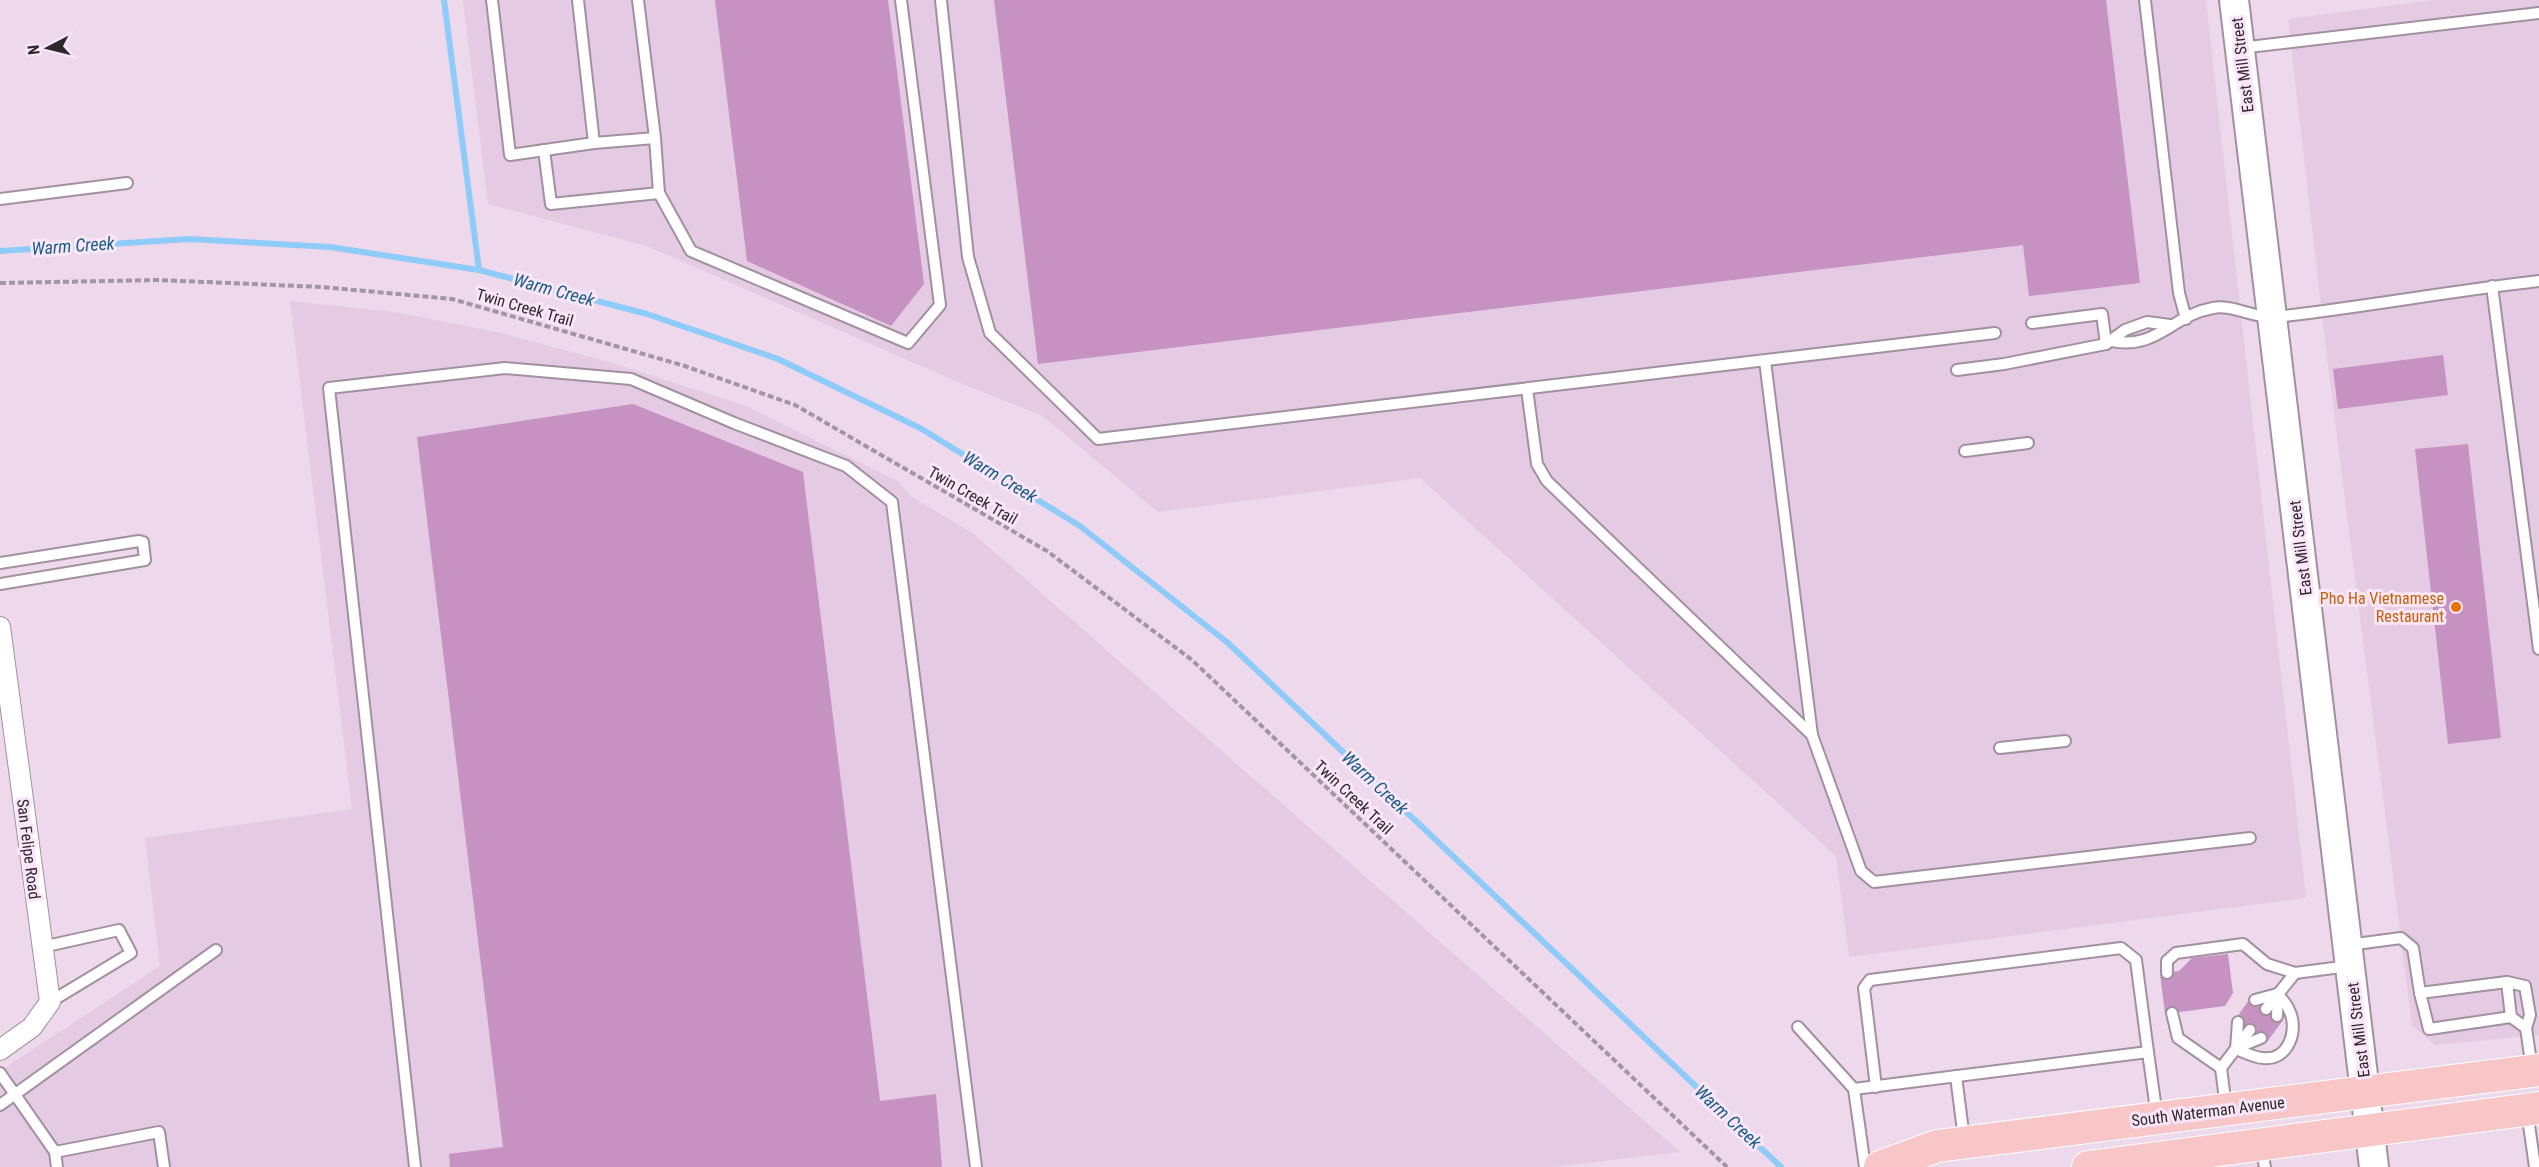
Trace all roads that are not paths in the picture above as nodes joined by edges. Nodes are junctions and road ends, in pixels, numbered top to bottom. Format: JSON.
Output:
{"nodes":[{"id":1,"x":492,"y":0,"type":"edge"},
{"id":2,"x":578,"y":0,"type":"edge"},
{"id":3,"x":638,"y":0,"type":"edge"},
{"id":4,"x":901,"y":0,"type":"edge"},
{"id":5,"x":941,"y":0,"type":"edge"},
{"id":6,"x":2145,"y":0,"type":"edge"},
{"id":7,"x":2234,"y":0,"type":"edge"},
{"id":8,"x":2539,"y":13,"type":"edge"},
{"id":9,"x":2240,"y":48,"type":"junction"},
{"id":10,"x":655,"y":138,"type":"junction"},
{"id":11,"x":594,"y":143,"type":"junction"},
{"id":12,"x":544,"y":150,"type":"junction"},
{"id":13,"x":127,"y":183,"type":"dead end"},
{"id":14,"x":659,"y":193,"type":"junction"},
{"id":15,"x":0,"y":199,"type":"edge"},
{"id":16,"x":2539,"y":281,"type":"edge"},
{"id":17,"x":2492,"y":286,"type":"junction"},
{"id":18,"x":2272,"y":317,"type":"junction"},
{"id":19,"x":2186,"y":319,"type":"junction"},
{"id":20,"x":2032,"y":323,"type":"dead end"},
{"id":21,"x":2170,"y":325,"type":"junction"},
{"id":22,"x":1995,"y":333,"type":"dead end"},
{"id":23,"x":2109,"y":343,"type":"junction"},
{"id":24,"x":1765,"y":361,"type":"junction"},
{"id":25,"x":1957,"y":370,"type":"dead end"},
{"id":26,"x":1527,"y":389,"type":"junction"},
{"id":27,"x":2028,"y":443,"type":"dead end"},
{"id":28,"x":1965,"y":451,"type":"dead end"},
{"id":29,"x":94,"y":548,"type":"junction"},
{"id":30,"x":0,"y":563,"type":"edge"},
{"id":31,"x":98,"y":568,"type":"junction"},
{"id":32,"x":0,"y":584,"type":"edge"},
{"id":33,"x":0,"y":627,"type":"edge"},
{"id":34,"x":2539,"y":649,"type":"edge"},
{"id":35,"x":1812,"y":735,"type":"junction"},
{"id":36,"x":2065,"y":741,"type":"dead end"},
{"id":37,"x":2000,"y":748,"type":"dead end"},
{"id":38,"x":2250,"y":838,"type":"dead end"},
{"id":39,"x":42,"y":947,"type":"junction"},
{"id":40,"x":216,"y":950,"type":"dead end"},
{"id":41,"x":2349,"y":955,"type":"junction"},
{"id":42,"x":2167,"y":973,"type":"dead end"},
{"id":43,"x":2295,"y":973,"type":"junction"},
{"id":44,"x":2507,"y":982,"type":"junction"},
{"id":45,"x":2420,"y":993,"type":"junction"},
{"id":46,"x":2278,"y":994,"type":"junction"},
{"id":47,"x":2255,"y":1000,"type":"dead end"},
{"id":48,"x":50,"y":1002,"type":"junction"},
{"id":49,"x":2266,"y":1009,"type":"dead end"},
{"id":50,"x":2172,"y":1013,"type":"dead end"},
{"id":51,"x":2277,"y":1017,"type":"dead end"},
{"id":52,"x":2511,"y":1017,"type":"junction"},
{"id":53,"x":2238,"y":1022,"type":"dead end"},
{"id":54,"x":1798,"y":1027,"type":"dead end"},
{"id":55,"x":2526,"y":1028,"type":"junction"},
{"id":56,"x":2250,"y":1030,"type":"dead end"},
{"id":57,"x":2261,"y":1038,"type":"dead end"},
{"id":58,"x":2236,"y":1048,"type":"junction"},
{"id":59,"x":0,"y":1050,"type":"edge"},
{"id":60,"x":2148,"y":1052,"type":"junction"},
{"id":61,"x":2221,"y":1068,"type":"junction"},
{"id":62,"x":2536,"y":1070,"type":"edge"},
{"id":63,"x":0,"y":1073,"type":"edge"},
{"id":64,"x":1956,"y":1076,"type":"junction"},
{"id":65,"x":1876,"y":1087,"type":"junction"},
{"id":66,"x":1854,"y":1089,"type":"junction"},
{"id":67,"x":2365,"y":1091,"type":"junction"},
{"id":68,"x":14,"y":1095,"type":"junction"},
{"id":69,"x":0,"y":1105,"type":"edge"},
{"id":70,"x":2533,"y":1108,"type":"edge"},
{"id":71,"x":2226,"y":1109,"type":"junction"},
{"id":72,"x":2157,"y":1118,"type":"junction"},
{"id":73,"x":2369,"y":1128,"type":"junction"},
{"id":74,"x":55,"y":1152,"type":"junction"},
{"id":75,"x":1958,"y":1155,"type":"edge"},
{"id":76,"x":2263,"y":1155,"type":"edge"},
{"id":77,"x":57,"y":1167,"type":"edge"},
{"id":78,"x":164,"y":1167,"type":"edge"},
{"id":79,"x":415,"y":1167,"type":"edge"},
{"id":80,"x":976,"y":1167,"type":"edge"},
{"id":81,"x":1864,"y":1167,"type":"edge"},
{"id":82,"x":1880,"y":1167,"type":"edge"},
{"id":83,"x":2088,"y":1167,"type":"edge"},
{"id":84,"x":2374,"y":1167,"type":"edge"},
{"id":85,"x":2535,"y":1167,"type":"edge"}],
"edges":[{"from":1,"to":12,"type":"lane"},
{"from":2,"to":11,"type":"lane"},
{"from":3,"to":10,"type":"lane"},
{"from":4,"to":14,"type":"lane"},
{"from":5,"to":26,"type":"lane"},
{"from":6,"to":19,"type":"lane"},
{"from":7,"to":9,"type":"main road","name":"East Mill Street"},
{"from":8,"to":9,"type":"lane"},
{"from":9,"to":18,"type":"main road","name":"East Mill Street"},
{"from":10,"to":11,"type":"lane"},
{"from":10,"to":14,"type":"lane"},
{"from":11,"to":12,"type":"lane"},
{"from":12,"to":14,"type":"lane"},
{"from":13,"to":15,"type":"lane"},
{"from":16,"to":17,"type":"lane"},
{"from":17,"to":18,"type":"lane"},
{"from":17,"to":34,"type":"lane"},
{"from":18,"to":19,"type":"lane"},
{"from":18,"to":41,"type":"main road","name":"East Mill Street"},
{"from":19,"to":21,"type":"lane"},
{"from":20,"to":23,"type":"lane"},
{"from":21,"to":23,"type":"lane"},
{"from":21,"to":23,"type":"lane"},
{"from":22,"to":24,"type":"lane"},
{"from":23,"to":25,"type":"lane"},
{"from":24,"to":26,"type":"lane"},
{"from":24,"to":35,"type":"lane"},
{"from":26,"to":35,"type":"lane"},
{"from":27,"to":28,"type":"lane"},
{"from":29,"to":30,"type":"lane"},
{"from":29,"to":31,"type":"lane"},
{"from":29,"to":31,"type":"lane"},
{"from":31,"to":32,"type":"lane"},
{"from":33,"to":39,"type":"street","name":"San Felipe Road"},
{"from":35,"to":38,"type":"lane"},
{"from":36,"to":37,"type":"lane"},
{"from":39,"to":48,"type":"street","name":"San Felipe Road"},
{"from":39,"to":48,"type":"lane"},
{"from":40,"to":68,"type":"lane"},
{"from":41,"to":43,"type":"lane"},
{"from":41,"to":45,"type":"lane"},
{"from":41,"to":67,"type":"main road","name":"East Mill Street"},
{"from":42,"to":43,"type":"lane"},
{"from":43,"to":46,"type":"lane"},
{"from":44,"to":45,"type":"lane"},
{"from":44,"to":52,"type":"lane"},
{"from":44,"to":55,"type":"lane"},
{"from":45,"to":52,"type":"lane"},
{"from":46,"to":47,"type":"lane"},
{"from":46,"to":49,"type":"lane"},
{"from":46,"to":51,"type":"lane"},
{"from":46,"to":58,"type":"lane"},
{"from":48,"to":59,"type":"street"},
{"from":50,"to":61,"type":"lane"},
{"from":52,"to":55,"type":"lane"},
{"from":53,"to":58,"type":"lane"},
{"from":54,"to":66,"type":"lane"},
{"from":55,"to":62,"type":"lane"},
{"from":56,"to":58,"type":"lane"},
{"from":57,"to":58,"type":"lane"},
{"from":58,"to":61,"type":"lane"},
{"from":60,"to":64,"type":"lane"},
{"from":60,"to":65,"type":"lane"},
{"from":60,"to":72,"type":"lane"},
{"from":61,"to":71,"type":"lane"},
{"from":62,"to":67,"type":"main road","name":"South Waterman Avenue"},
{"from":63,"to":68,"type":"lane"},
{"from":64,"to":65,"type":"lane"},
{"from":64,"to":75,"type":"lane"},
{"from":65,"to":66,"type":"lane"},
{"from":66,"to":81,"type":"lane"},
{"from":67,"to":71,"type":"main road","name":"South Waterman Avenue"},
{"from":67,"to":73,"type":"main road","name":"East Mill Street"},
{"from":68,"to":69,"type":"lane"},
{"from":68,"to":74,"type":"lane"},
{"from":70,"to":73,"type":"main road"},
{"from":70,"to":85,"type":"lane"},
{"from":71,"to":72,"type":"main road","name":"South Waterman Avenue"},
{"from":72,"to":75,"type":"main road","name":"South Waterman Avenue"},
{"from":73,"to":76,"type":"main road"},
{"from":73,"to":84,"type":"main road","name":"East Mill Street"},
{"from":74,"to":77,"type":"lane"},
{"from":74,"to":78,"type":"lane"},
{"from":75,"to":82,"type":"main road","name":"South Waterman Avenue"},
{"from":76,"to":83,"type":"main road"},
{"from":79,"to":80,"type":"lane"}]}
